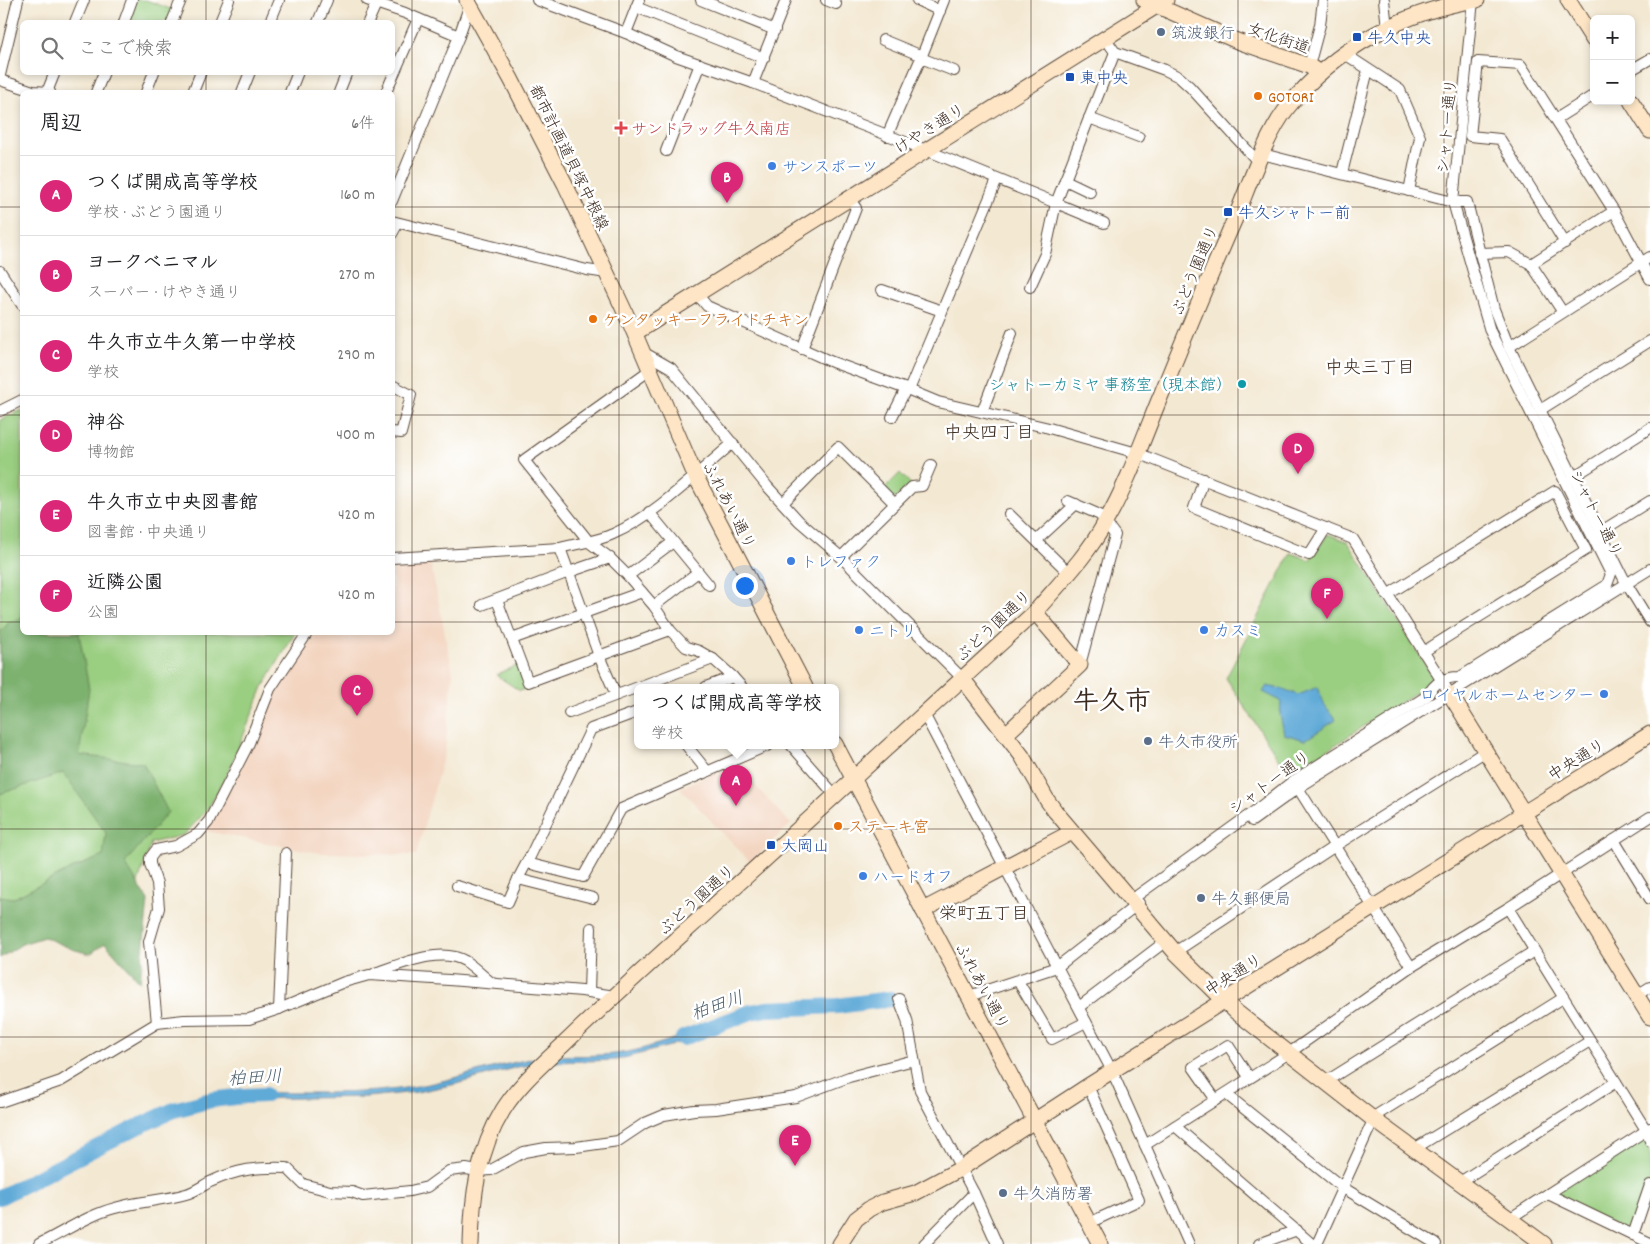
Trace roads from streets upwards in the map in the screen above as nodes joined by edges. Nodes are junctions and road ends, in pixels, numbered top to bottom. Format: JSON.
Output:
{"nodes":[{"id":1,"x":18,"y":0,"type":"edge"},
{"id":2,"x":84,"y":0,"type":"edge"},
{"id":3,"x":132,"y":0,"type":"edge"},
{"id":4,"x":181,"y":0,"type":"edge"},
{"id":5,"x":229,"y":0,"type":"edge"},
{"id":6,"x":279,"y":0,"type":"edge"},
{"id":7,"x":327,"y":0,"type":"edge"},
{"id":8,"x":397,"y":0,"type":"edge"},
{"id":9,"x":537,"y":0,"type":"edge"},
{"id":10,"x":701,"y":0,"type":"edge"},
{"id":11,"x":786,"y":0,"type":"edge"},
{"id":12,"x":826,"y":0,"type":"edge"},
{"id":13,"x":917,"y":0,"type":"edge"},
{"id":14,"x":944,"y":0,"type":"edge"},
{"id":15,"x":1324,"y":0,"type":"edge"},
{"id":16,"x":1384,"y":0,"type":"edge"},
{"id":17,"x":1474,"y":0,"type":"edge"},
{"id":18,"x":1568,"y":0,"type":"edge"},
{"id":19,"x":371,"y":2,"type":"edge"},
{"id":20,"x":469,"y":2,"type":"edge"},
{"id":21,"x":1156,"y":2,"type":"edge"},
{"id":22,"x":638,"y":3,"type":"edge"},
{"id":23,"x":836,"y":4,"type":"dead end"},
{"id":24,"x":1442,"y":4,"type":"edge"},
{"id":25,"x":940,"y":10,"type":"junction"},
{"id":26,"x":405,"y":13,"type":"junction"},
{"id":27,"x":418,"y":19,"type":"junction"},
{"id":28,"x":76,"y":20,"type":"edge"},
{"id":29,"x":125,"y":20,"type":"edge"},
{"id":30,"x":173,"y":20,"type":"edge"},
{"id":31,"x":221,"y":20,"type":"edge"},
{"id":32,"x":271,"y":20,"type":"edge"},
{"id":33,"x":319,"y":20,"type":"edge"},
{"id":34,"x":368,"y":20,"type":"edge"},
{"id":35,"x":1387,"y":28,"type":"junction"},
{"id":36,"x":775,"y":30,"type":"junction"},
{"id":37,"x":626,"y":33,"type":"junction"},
{"id":38,"x":1590,"y":35,"type":"edge"},
{"id":39,"x":459,"y":36,"type":"junction"},
{"id":40,"x":1105,"y":38,"type":"junction"},
{"id":41,"x":883,"y":40,"type":"dead end"},
{"id":42,"x":1115,"y":52,"type":"junction"},
{"id":43,"x":1345,"y":54,"type":"junction"},
{"id":44,"x":922,"y":57,"type":"junction"},
{"id":45,"x":764,"y":58,"type":"junction"},
{"id":46,"x":1650,"y":59,"type":"edge"},
{"id":47,"x":700,"y":64,"type":"junction"},
{"id":48,"x":1635,"y":68,"type":"edge"},
{"id":49,"x":1314,"y":70,"type":"junction"},
{"id":50,"x":1368,"y":70,"type":"junction"},
{"id":51,"x":395,"y":71,"type":"edge"},
{"id":52,"x":954,"y":71,"type":"dead end"},
{"id":53,"x":0,"y":75,"type":"edge"},
{"id":54,"x":54,"y":75,"type":"edge"},
{"id":55,"x":103,"y":75,"type":"edge"},
{"id":56,"x":153,"y":75,"type":"edge"},
{"id":57,"x":200,"y":75,"type":"edge"},
{"id":58,"x":249,"y":75,"type":"edge"},
{"id":59,"x":297,"y":75,"type":"edge"},
{"id":60,"x":346,"y":75,"type":"edge"},
{"id":61,"x":393,"y":75,"type":"edge"},
{"id":62,"x":0,"y":80,"type":"edge"},
{"id":63,"x":753,"y":83,"type":"junction"},
{"id":64,"x":30,"y":90,"type":"edge"},
{"id":65,"x":49,"y":90,"type":"edge"},
{"id":66,"x":97,"y":90,"type":"edge"},
{"id":67,"x":147,"y":90,"type":"edge"},
{"id":68,"x":194,"y":90,"type":"edge"},
{"id":69,"x":243,"y":90,"type":"edge"},
{"id":70,"x":291,"y":90,"type":"edge"},
{"id":71,"x":340,"y":90,"type":"edge"},
{"id":72,"x":387,"y":90,"type":"edge"},
{"id":73,"x":1590,"y":98,"type":"edge"},
{"id":74,"x":1634,"y":105,"type":"edge"},
{"id":75,"x":1089,"y":118,"type":"junction"},
{"id":76,"x":1556,"y":119,"type":"junction"},
{"id":77,"x":1650,"y":131,"type":"edge"},
{"id":78,"x":887,"y":136,"type":"junction"},
{"id":79,"x":1139,"y":137,"type":"dead end"},
{"id":80,"x":926,"y":150,"type":"junction"},
{"id":81,"x":666,"y":151,"type":"dead end"},
{"id":82,"x":1260,"y":158,"type":"junction"},
{"id":83,"x":1342,"y":173,"type":"junction"},
{"id":84,"x":997,"y":180,"type":"junction"},
{"id":85,"x":1064,"y":180,"type":"junction"},
{"id":86,"x":1409,"y":191,"type":"junction"},
{"id":87,"x":1090,"y":192,"type":"dead end"},
{"id":88,"x":395,"y":194,"type":"edge"},
{"id":89,"x":849,"y":198,"type":"junction"},
{"id":90,"x":1453,"y":202,"type":"junction"},
{"id":91,"x":1056,"y":203,"type":"junction"},
{"id":92,"x":1614,"y":211,"type":"junction"},
{"id":93,"x":395,"y":222,"type":"edge"},
{"id":94,"x":1104,"y":223,"type":"dead end"},
{"id":95,"x":1565,"y":243,"type":"junction"},
{"id":96,"x":1479,"y":253,"type":"junction"},
{"id":97,"x":1646,"y":259,"type":"edge"},
{"id":98,"x":1531,"y":264,"type":"junction"},
{"id":99,"x":0,"y":272,"type":"edge"},
{"id":100,"x":607,"y":273,"type":"junction"},
{"id":101,"x":1650,"y":279,"type":"edge"},
{"id":102,"x":1030,"y":287,"type":"dead end"},
{"id":103,"x":882,"y":290,"type":"dead end"},
{"id":104,"x":697,"y":294,"type":"junction"},
{"id":105,"x":20,"y":302,"type":"edge"},
{"id":106,"x":942,"y":311,"type":"junction"},
{"id":107,"x":1562,"y":311,"type":"junction"},
{"id":108,"x":635,"y":333,"type":"junction"},
{"id":109,"x":1012,"y":333,"type":"dead end"},
{"id":110,"x":1650,"y":341,"type":"edge"},
{"id":111,"x":1509,"y":347,"type":"junction"},
{"id":112,"x":802,"y":348,"type":"junction"},
{"id":113,"x":643,"y":352,"type":"junction"},
{"id":114,"x":650,"y":370,"type":"junction"},
{"id":115,"x":395,"y":387,"type":"edge"},
{"id":116,"x":908,"y":389,"type":"junction"},
{"id":117,"x":20,"y":401,"type":"edge"},
{"id":118,"x":1540,"y":410,"type":"junction"},
{"id":119,"x":0,"y":411,"type":"edge"},
{"id":120,"x":982,"y":412,"type":"junction"},
{"id":121,"x":892,"y":416,"type":"dead end"},
{"id":122,"x":1650,"y":428,"type":"edge"},
{"id":123,"x":395,"y":432,"type":"edge"},
{"id":124,"x":733,"y":444,"type":"junction"},
{"id":125,"x":1137,"y":453,"type":"junction"},
{"id":126,"x":931,"y":465,"type":"dead end"},
{"id":127,"x":695,"y":475,"type":"junction"},
{"id":128,"x":1573,"y":477,"type":"junction"},
{"id":129,"x":1204,"y":478,"type":"junction"},
{"id":130,"x":1650,"y":501,"type":"edge"},
{"id":131,"x":783,"y":503,"type":"junction"},
{"id":132,"x":895,"y":504,"type":"junction"},
{"id":133,"x":649,"y":512,"type":"junction"},
{"id":134,"x":1009,"y":514,"type":"dead end"},
{"id":135,"x":1106,"y":522,"type":"junction"},
{"id":136,"x":1326,"y":528,"type":"junction"},
{"id":137,"x":1600,"y":532,"type":"junction"},
{"id":138,"x":1037,"y":540,"type":"junction"},
{"id":139,"x":590,"y":542,"type":"junction"},
{"id":140,"x":673,"y":542,"type":"junction"},
{"id":141,"x":560,"y":548,"type":"junction"},
{"id":142,"x":841,"y":557,"type":"junction"},
{"id":143,"x":395,"y":558,"type":"edge"},
{"id":144,"x":610,"y":558,"type":"junction"},
{"id":145,"x":1650,"y":569,"type":"edge"},
{"id":146,"x":569,"y":572,"type":"junction"},
{"id":147,"x":698,"y":572,"type":"junction"},
{"id":148,"x":1069,"y":573,"type":"junction"},
{"id":149,"x":628,"y":576,"type":"junction"},
{"id":150,"x":1626,"y":584,"type":"junction"},
{"id":151,"x":709,"y":585,"type":"dead end"},
{"id":152,"x":642,"y":592,"type":"junction"},
{"id":153,"x":1387,"y":595,"type":"junction"},
{"id":154,"x":498,"y":600,"type":"junction"},
{"id":155,"x":482,"y":605,"type":"dead end"},
{"id":156,"x":654,"y":606,"type":"junction"},
{"id":157,"x":583,"y":612,"type":"junction"},
{"id":158,"x":1035,"y":612,"type":"junction"},
{"id":159,"x":1650,"y":622,"type":"edge"},
{"id":160,"x":670,"y":630,"type":"junction"},
{"id":161,"x":306,"y":635,"type":"edge"},
{"id":162,"x":512,"y":639,"type":"junction"},
{"id":163,"x":1423,"y":652,"type":"junction"},
{"id":164,"x":600,"y":656,"type":"junction"},
{"id":165,"x":713,"y":659,"type":"junction"},
{"id":166,"x":1080,"y":665,"type":"junction"},
{"id":167,"x":733,"y":678,"type":"junction"},
{"id":168,"x":962,"y":678,"type":"junction"},
{"id":169,"x":1441,"y":680,"type":"junction"},
{"id":170,"x":646,"y":684,"type":"edge"},
{"id":171,"x":715,"y":684,"type":"edge"},
{"id":172,"x":739,"y":684,"type":"edge"},
{"id":173,"x":803,"y":684,"type":"edge"},
{"id":174,"x":634,"y":688,"type":"edge"},
{"id":175,"x":1450,"y":694,"type":"junction"},
{"id":176,"x":616,"y":695,"type":"junction"},
{"id":177,"x":569,"y":713,"type":"dead end"},
{"id":178,"x":634,"y":713,"type":"edge"},
{"id":179,"x":924,"y":714,"type":"junction"},
{"id":180,"x":1006,"y":734,"type":"junction"},
{"id":181,"x":1650,"y":734,"type":"edge"},
{"id":182,"x":689,"y":749,"type":"edge"},
{"id":183,"x":759,"y":749,"type":"edge"},
{"id":184,"x":794,"y":749,"type":"edge"},
{"id":185,"x":838,"y":749,"type":"edge"},
{"id":186,"x":1486,"y":751,"type":"junction"},
{"id":187,"x":707,"y":772,"type":"junction"},
{"id":188,"x":852,"y":778,"type":"junction"},
{"id":189,"x":1298,"y":788,"type":"junction"},
{"id":190,"x":834,"y":795,"type":"junction"},
{"id":191,"x":1524,"y":812,"type":"junction"},
{"id":192,"x":1650,"y":817,"type":"edge"},
{"id":193,"x":1072,"y":832,"type":"junction"},
{"id":194,"x":1614,"y":840,"type":"junction"},
{"id":195,"x":1335,"y":846,"type":"junction"},
{"id":196,"x":286,"y":853,"type":"dead end"},
{"id":197,"x":528,"y":860,"type":"junction"},
{"id":198,"x":1004,"y":867,"type":"junction"},
{"id":199,"x":1562,"y":873,"type":"junction"},
{"id":200,"x":518,"y":879,"type":"junction"},
{"id":201,"x":1646,"y":885,"type":"edge"},
{"id":202,"x":457,"y":886,"type":"dead end"},
{"id":203,"x":593,"y":898,"type":"dead end"},
{"id":204,"x":1650,"y":899,"type":"edge"},
{"id":205,"x":1137,"y":900,"type":"junction"},
{"id":206,"x":1372,"y":907,"type":"junction"},
{"id":207,"x":1508,"y":908,"type":"junction"},
{"id":208,"x":923,"y":910,"type":"junction"},
{"id":209,"x":591,"y":928,"type":"dead end"},
{"id":210,"x":1171,"y":947,"type":"junction"},
{"id":211,"x":1534,"y":951,"type":"junction"},
{"id":212,"x":1058,"y":967,"type":"junction"},
{"id":213,"x":1410,"y":967,"type":"junction"},
{"id":214,"x":369,"y":975,"type":"junction"},
{"id":215,"x":1018,"y":981,"type":"junction"},
{"id":216,"x":492,"y":984,"type":"junction"},
{"id":217,"x":1650,"y":987,"type":"edge"},
{"id":218,"x":589,"y":992,"type":"junction"},
{"id":219,"x":1637,"y":995,"type":"junction"},
{"id":220,"x":615,"y":996,"type":"junction"},
{"id":221,"x":969,"y":996,"type":"junction"},
{"id":222,"x":1563,"y":998,"type":"junction"},
{"id":223,"x":899,"y":999,"type":"dead end"},
{"id":224,"x":1223,"y":1000,"type":"junction"},
{"id":225,"x":1079,"y":1007,"type":"junction"},
{"id":226,"x":279,"y":1009,"type":"junction"},
{"id":227,"x":1650,"y":1017,"type":"edge"},
{"id":228,"x":1086,"y":1022,"type":"junction"},
{"id":229,"x":157,"y":1023,"type":"junction"},
{"id":230,"x":1590,"y":1041,"type":"junction"},
{"id":231,"x":1289,"y":1052,"type":"junction"},
{"id":232,"x":914,"y":1060,"type":"junction"},
{"id":233,"x":1112,"y":1071,"type":"junction"},
{"id":234,"x":1249,"y":1077,"type":"junction"},
{"id":235,"x":1325,"y":1082,"type":"junction"},
{"id":236,"x":1616,"y":1082,"type":"junction"},
{"id":237,"x":1088,"y":1086,"type":"junction"},
{"id":238,"x":1226,"y":1094,"type":"junction"},
{"id":239,"x":1216,"y":1100,"type":"junction"},
{"id":240,"x":0,"y":1102,"type":"edge"},
{"id":241,"x":1373,"y":1119,"type":"junction"},
{"id":242,"x":1034,"y":1120,"type":"junction"},
{"id":243,"x":1175,"y":1126,"type":"junction"},
{"id":244,"x":1648,"y":1129,"type":"edge"},
{"id":245,"x":1650,"y":1141,"type":"edge"},
{"id":246,"x":1145,"y":1145,"type":"junction"},
{"id":247,"x":1414,"y":1149,"type":"junction"},
{"id":248,"x":960,"y":1168,"type":"junction"},
{"id":249,"x":478,"y":1171,"type":"junction"},
{"id":250,"x":1460,"y":1182,"type":"junction"},
{"id":251,"x":1650,"y":1184,"type":"edge"},
{"id":252,"x":1342,"y":1187,"type":"junction"},
{"id":253,"x":974,"y":1193,"type":"junction"},
{"id":254,"x":1548,"y":1194,"type":"junction"},
{"id":255,"x":1509,"y":1219,"type":"junction"},
{"id":256,"x":1089,"y":1223,"type":"junction"},
{"id":257,"x":1297,"y":1230,"type":"junction"},
{"id":258,"x":1633,"y":1235,"type":"junction"},
{"id":259,"x":1650,"y":1243,"type":"edge"},
{"id":260,"x":39,"y":1244,"type":"edge"},
{"id":261,"x":471,"y":1244,"type":"edge"},
{"id":262,"x":840,"y":1244,"type":"edge"},
{"id":263,"x":924,"y":1244,"type":"edge"},
{"id":264,"x":997,"y":1244,"type":"edge"},
{"id":265,"x":1100,"y":1244,"type":"edge"},
{"id":266,"x":1189,"y":1244,"type":"edge"},
{"id":267,"x":1260,"y":1244,"type":"edge"},
{"id":268,"x":1312,"y":1244,"type":"edge"},
{"id":269,"x":1317,"y":1244,"type":"edge"},
{"id":270,"x":1436,"y":1244,"type":"edge"},
{"id":271,"x":1544,"y":1244,"type":"edge"}],
"edges":[{"from":1,"to":53,"type":"street"},
{"from":2,"to":28,"type":"street"},
{"from":3,"to":29,"type":"street"},
{"from":4,"to":30,"type":"street"},
{"from":5,"to":31,"type":"street"},
{"from":6,"to":32,"type":"street"},
{"from":7,"to":33,"type":"street"},
{"from":8,"to":26,"type":"street"},
{"from":9,"to":37,"type":"street"},
{"from":10,"to":36,"type":"street"},
{"from":11,"to":36,"type":"street"},
{"from":12,"to":23,"type":"street"},
{"from":13,"to":25,"type":"street"},
{"from":14,"to":25,"type":"street"},
{"from":15,"to":49,"type":"street"},
{"from":16,"to":35,"type":"street"},
{"from":17,"to":24,"type":"street","name":"ぶどう園通り"},
{"from":17,"to":90,"type":"street","name":"シャトー通り"},
{"from":18,"to":38,"type":"street"},
{"from":19,"to":26,"type":"street"},
{"from":19,"to":34,"type":"street"},
{"from":20,"to":39,"type":"street"},
{"from":20,"to":100,"type":"street","name":"都市計画道貝塚中根線"},
{"from":21,"to":40,"type":"street","name":"けやき通り"},
{"from":21,"to":49,"type":"street","name":"女化街道"},
{"from":22,"to":37,"type":"street"},
{"from":22,"to":45,"type":"street"},
{"from":24,"to":35,"type":"street","name":"ぶどう園通り"},
{"from":25,"to":44,"type":"street"},
{"from":26,"to":27,"type":"street"},
{"from":27,"to":39,"type":"street"},
{"from":27,"to":51,"type":"street"},
{"from":35,"to":43,"type":"street","name":"ぶどう園通り"},
{"from":36,"to":45,"type":"street"},
{"from":37,"to":47,"type":"street"},
{"from":39,"to":88,"type":"street"},
{"from":40,"to":42,"type":"street"},
{"from":40,"to":80,"type":"street","name":"けやき通り"},
{"from":41,"to":44,"type":"street"},
{"from":42,"to":75,"type":"street"},
{"from":42,"to":82,"type":"street"},
{"from":43,"to":49,"type":"street","name":"ぶどう園通り"},
{"from":43,"to":50,"type":"street"},
{"from":44,"to":52,"type":"street"},
{"from":44,"to":78,"type":"street"},
{"from":45,"to":63,"type":"street"},
{"from":46,"to":48,"type":"street"},
{"from":47,"to":63,"type":"street"},
{"from":47,"to":81,"type":"street"},
{"from":49,"to":82,"type":"street","name":"ぶどう園通り"},
{"from":50,"to":83,"type":"street"},
{"from":50,"to":86,"type":"street"},
{"from":54,"to":65,"type":"street"},
{"from":55,"to":66,"type":"street"},
{"from":56,"to":67,"type":"street"},
{"from":57,"to":68,"type":"street"},
{"from":58,"to":69,"type":"street"},
{"from":59,"to":70,"type":"street"},
{"from":60,"to":71,"type":"street"},
{"from":61,"to":72,"type":"street"},
{"from":62,"to":64,"type":"street"},
{"from":63,"to":78,"type":"street"},
{"from":73,"to":76,"type":"street"},
{"from":74,"to":77,"type":"street"},
{"from":75,"to":79,"type":"street"},
{"from":75,"to":85,"type":"street"},
{"from":76,"to":92,"type":"street"},
{"from":76,"to":95,"type":"street"},
{"from":78,"to":80,"type":"street"},
{"from":80,"to":84,"type":"street"},
{"from":80,"to":89,"type":"street","name":"けやき通り"},
{"from":82,"to":83,"type":"street"},
{"from":82,"to":125,"type":"street","name":"ぶどう園通り"},
{"from":83,"to":86,"type":"street"},
{"from":84,"to":91,"type":"street"},
{"from":84,"to":106,"type":"street"},
{"from":85,"to":87,"type":"street"},
{"from":85,"to":91,"type":"street"},
{"from":86,"to":90,"type":"street"},
{"from":89,"to":104,"type":"street","name":"けやき通り"},
{"from":89,"to":112,"type":"street"},
{"from":90,"to":96,"type":"street"},
{"from":90,"to":169,"type":"street","name":"シャトー通り"},
{"from":91,"to":94,"type":"street"},
{"from":91,"to":102,"type":"street"},
{"from":92,"to":95,"type":"street"},
{"from":92,"to":97,"type":"street"},
{"from":93,"to":100,"type":"street"},
{"from":95,"to":98,"type":"street"},
{"from":96,"to":98,"type":"street"},
{"from":96,"to":111,"type":"street"},
{"from":97,"to":101,"type":"street"},
{"from":97,"to":107,"type":"street"},
{"from":98,"to":107,"type":"street"},
{"from":99,"to":105,"type":"street"},
{"from":100,"to":108,"type":"street","name":"都市計画道貝塚中根線"},
{"from":103,"to":106,"type":"street"},
{"from":104,"to":108,"type":"street","name":"けやき通り"},
{"from":104,"to":112,"type":"street"},
{"from":106,"to":116,"type":"street"},
{"from":107,"to":111,"type":"street"},
{"from":108,"to":113,"type":"street","name":"ふれあい通り"},
{"from":109,"to":120,"type":"street"},
{"from":110,"to":118,"type":"street"},
{"from":111,"to":118,"type":"street"},
{"from":112,"to":116,"type":"street"},
{"from":113,"to":114,"type":"street","name":"ふれあい通り"},
{"from":113,"to":124,"type":"street"},
{"from":114,"to":127,"type":"street","name":"ふれあい通り"},
{"from":114,"to":139,"type":"street"},
{"from":115,"to":123,"type":"street"},
{"from":116,"to":120,"type":"street"},
{"from":116,"to":121,"type":"street"},
{"from":117,"to":119,"type":"street"},
{"from":118,"to":128,"type":"street"},
{"from":120,"to":125,"type":"street"},
{"from":122,"to":128,"type":"street"},
{"from":124,"to":127,"type":"street"},
{"from":124,"to":131,"type":"street"},
{"from":125,"to":129,"type":"street"},
{"from":125,"to":135,"type":"street","name":"ぶどう園通り"},
{"from":126,"to":132,"type":"street"},
{"from":127,"to":133,"type":"street"},
{"from":127,"to":173,"type":"street","name":"ふれあい通り"},
{"from":128,"to":137,"type":"street"},
{"from":129,"to":136,"type":"street"},
{"from":129,"to":136,"type":"street"},
{"from":130,"to":137,"type":"street"},
{"from":131,"to":132,"type":"street"},
{"from":131,"to":142,"type":"street"},
{"from":132,"to":142,"type":"street"},
{"from":133,"to":139,"type":"street"},
{"from":133,"to":140,"type":"street"},
{"from":134,"to":138,"type":"street"},
{"from":135,"to":138,"type":"street"},
{"from":135,"to":148,"type":"street","name":"ぶどう園通り"},
{"from":135,"to":166,"type":"street"},
{"from":136,"to":153,"type":"street"},
{"from":137,"to":150,"type":"street"},
{"from":138,"to":148,"type":"street"},
{"from":139,"to":141,"type":"street"},
{"from":139,"to":144,"type":"street"},
{"from":140,"to":147,"type":"street"},
{"from":140,"to":149,"type":"street"},
{"from":141,"to":143,"type":"street"},
{"from":141,"to":146,"type":"street"},
{"from":142,"to":168,"type":"street"},
{"from":144,"to":146,"type":"street"},
{"from":144,"to":149,"type":"street"},
{"from":145,"to":150,"type":"street"},
{"from":146,"to":154,"type":"street"},
{"from":146,"to":157,"type":"street"},
{"from":147,"to":151,"type":"street"},
{"from":147,"to":156,"type":"street"},
{"from":148,"to":158,"type":"street","name":"ぶどう園通り"},
{"from":149,"to":152,"type":"street"},
{"from":150,"to":159,"type":"street"},
{"from":150,"to":175,"type":"street"},
{"from":152,"to":156,"type":"street"},
{"from":152,"to":157,"type":"street"},
{"from":153,"to":163,"type":"street"},
{"from":153,"to":163,"type":"street"},
{"from":154,"to":155,"type":"street"},
{"from":154,"to":162,"type":"street"},
{"from":156,"to":160,"type":"street"},
{"from":157,"to":162,"type":"street"},
{"from":157,"to":164,"type":"street"},
{"from":158,"to":166,"type":"street"},
{"from":158,"to":168,"type":"street","name":"ぶどう園通り"},
{"from":160,"to":164,"type":"street"},
{"from":160,"to":165,"type":"street"},
{"from":161,"to":229,"type":"street"},
{"from":162,"to":164,"type":"street"},
{"from":163,"to":169,"type":"street"},
{"from":164,"to":176,"type":"street"},
{"from":165,"to":167,"type":"street"},
{"from":165,"to":170,"type":"street"},
{"from":166,"to":180,"type":"street"},
{"from":167,"to":171,"type":"street"},
{"from":167,"to":172,"type":"street"},
{"from":168,"to":179,"type":"street","name":"ぶどう園通り"},
{"from":168,"to":180,"type":"street"},
{"from":169,"to":175,"type":"street"},
{"from":169,"to":205,"type":"street","name":"シャトー通り"},
{"from":174,"to":176,"type":"street"},
{"from":175,"to":186,"type":"street"},
{"from":175,"to":189,"type":"street"},
{"from":176,"to":177,"type":"street"},
{"from":178,"to":197,"type":"street"},
{"from":179,"to":188,"type":"street","name":"ぶどう園通り"},
{"from":179,"to":198,"type":"street"},
{"from":180,"to":193,"type":"street"},
{"from":181,"to":191,"type":"street","name":"中央通り"},
{"from":182,"to":187,"type":"street"},
{"from":183,"to":187,"type":"street"},
{"from":184,"to":190,"type":"street"},
{"from":185,"to":188,"type":"street","name":"ふれあい通り"},
{"from":186,"to":191,"type":"street"},
{"from":186,"to":195,"type":"street"},
{"from":187,"to":197,"type":"street"},
{"from":188,"to":190,"type":"street","name":"ぶどう園通り"},
{"from":188,"to":208,"type":"street","name":"ふれあい通り"},
{"from":189,"to":195,"type":"street"},
{"from":189,"to":205,"type":"street"},
{"from":190,"to":220,"type":"street","name":"ぶどう園通り"},
{"from":191,"to":199,"type":"street"},
{"from":191,"to":206,"type":"street","name":"中央通り"},
{"from":192,"to":194,"type":"street"},
{"from":193,"to":198,"type":"street"},
{"from":193,"to":205,"type":"street"},
{"from":194,"to":199,"type":"street"},
{"from":194,"to":201,"type":"street"},
{"from":195,"to":206,"type":"street"},
{"from":195,"to":210,"type":"street"},
{"from":196,"to":226,"type":"street"},
{"from":197,"to":200,"type":"street"},
{"from":198,"to":208,"type":"street"},
{"from":198,"to":212,"type":"street"},
{"from":199,"to":207,"type":"street"},
{"from":199,"to":219,"type":"street"},
{"from":200,"to":202,"type":"street"},
{"from":200,"to":203,"type":"street"},
{"from":201,"to":204,"type":"street"},
{"from":205,"to":210,"type":"street"},
{"from":205,"to":212,"type":"street"},
{"from":206,"to":213,"type":"street"},
{"from":206,"to":224,"type":"street","name":"中央通り"},
{"from":207,"to":211,"type":"street"},
{"from":207,"to":213,"type":"street"},
{"from":208,"to":221,"type":"street","name":"ふれあい通り"},
{"from":209,"to":218,"type":"street"},
{"from":210,"to":224,"type":"street"},
{"from":210,"to":225,"type":"street"},
{"from":211,"to":222,"type":"street"},
{"from":211,"to":235,"type":"street"},
{"from":212,"to":215,"type":"street"},
{"from":212,"to":225,"type":"street"},
{"from":213,"to":231,"type":"street"},
{"from":214,"to":216,"type":"street"},
{"from":214,"to":216,"type":"street"},
{"from":214,"to":226,"type":"street"},
{"from":215,"to":221,"type":"street"},
{"from":215,"to":228,"type":"street"},
{"from":216,"to":218,"type":"street"},
{"from":217,"to":219,"type":"street"},
{"from":218,"to":220,"type":"street"},
{"from":219,"to":227,"type":"street"},
{"from":220,"to":249,"type":"street","name":"ぶどう園通り"},
{"from":221,"to":242,"type":"street","name":"ふれあい通り"},
{"from":222,"to":230,"type":"street"},
{"from":222,"to":241,"type":"street"},
{"from":223,"to":232,"type":"street"},
{"from":224,"to":231,"type":"street"},
{"from":224,"to":233,"type":"street","name":"中央通り"},
{"from":225,"to":228,"type":"street"},
{"from":226,"to":229,"type":"street"},
{"from":228,"to":233,"type":"street"},
{"from":229,"to":240,"type":"street"},
{"from":230,"to":236,"type":"street"},
{"from":230,"to":247,"type":"street"},
{"from":231,"to":234,"type":"street"},
{"from":231,"to":235,"type":"street"},
{"from":232,"to":248,"type":"street"},
{"from":232,"to":249,"type":"street"},
{"from":233,"to":237,"type":"street","name":"中央通り"},
{"from":233,"to":246,"type":"street"},
{"from":234,"to":238,"type":"street"},
{"from":234,"to":239,"type":"street"},
{"from":235,"to":241,"type":"street"},
{"from":236,"to":244,"type":"street"},
{"from":236,"to":250,"type":"street"},
{"from":237,"to":242,"type":"street","name":"中央通り"},
{"from":237,"to":256,"type":"street"},
{"from":238,"to":239,"type":"street"},
{"from":238,"to":252,"type":"street"},
{"from":239,"to":243,"type":"street"},
{"from":241,"to":247,"type":"street"},
{"from":241,"to":252,"type":"street"},
{"from":242,"to":248,"type":"street","name":"中央通り"},
{"from":242,"to":256,"type":"street","name":"ふれあい通り"},
{"from":243,"to":246,"type":"street"},
{"from":243,"to":257,"type":"street"},
{"from":244,"to":245,"type":"street"},
{"from":244,"to":254,"type":"street"},
{"from":246,"to":266,"type":"street"},
{"from":247,"to":250,"type":"street"},
{"from":248,"to":253,"type":"street"},
{"from":248,"to":262,"type":"street","name":"中央通り"},
{"from":249,"to":260,"type":"street"},
{"from":249,"to":261,"type":"street","name":"ぶどう園通り"},
{"from":250,"to":255,"type":"street"},
{"from":251,"to":258,"type":"street"},
{"from":252,"to":269,"type":"street"},
{"from":252,"to":270,"type":"street"},
{"from":253,"to":263,"type":"street"},
{"from":253,"to":264,"type":"street"},
{"from":254,"to":255,"type":"street"},
{"from":254,"to":258,"type":"street"},
{"from":255,"to":271,"type":"street"},
{"from":256,"to":265,"type":"street","name":"ふれあい通り"},
{"from":257,"to":267,"type":"street"},
{"from":257,"to":268,"type":"street"},
{"from":258,"to":259,"type":"street"}]}
